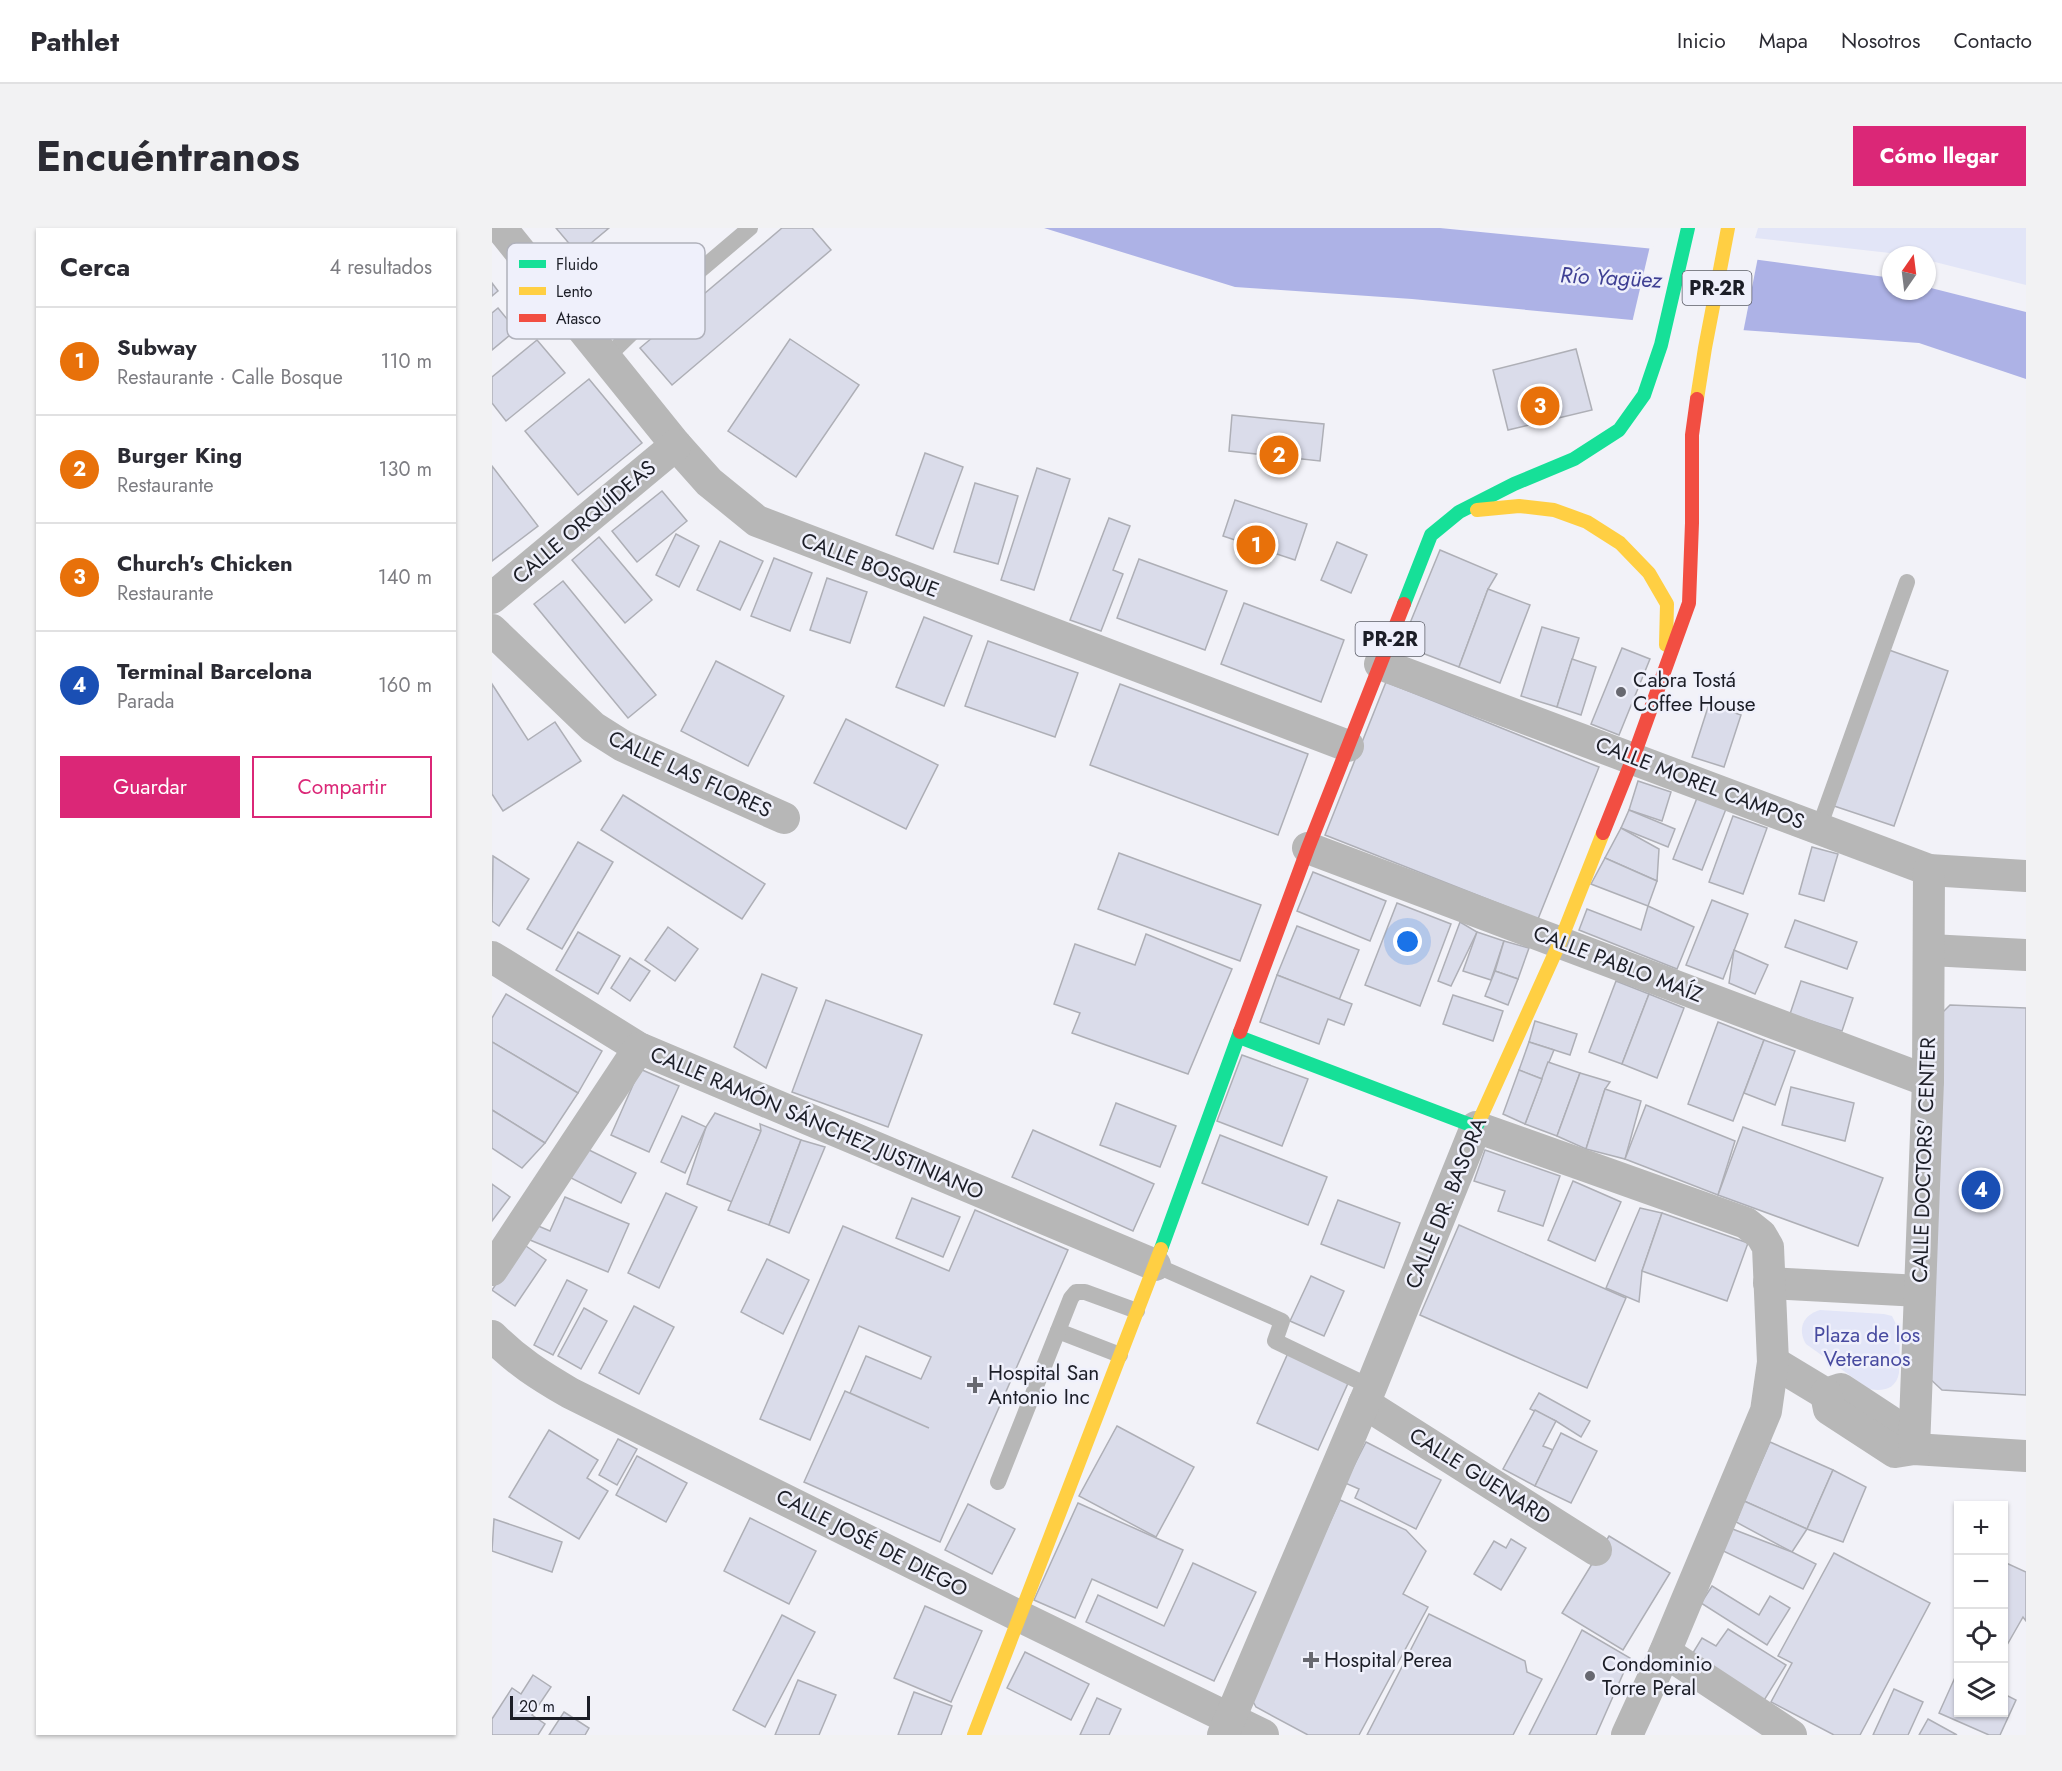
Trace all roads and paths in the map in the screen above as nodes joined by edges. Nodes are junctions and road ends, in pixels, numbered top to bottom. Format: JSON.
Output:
{"nodes":[{"id":1,"x":501,"y":228,"type":"edge"},
{"id":2,"x":750,"y":228,"type":"edge"},
{"id":3,"x":1688,"y":228,"type":"edge"},
{"id":4,"x":1728,"y":228,"type":"edge"},
{"id":5,"x":513,"y":243,"type":"edge"},
{"id":6,"x":705,"y":266,"type":"edge"},
{"id":7,"x":591,"y":339,"type":"edge"},
{"id":8,"x":626,"y":339,"type":"edge"},
{"id":9,"x":606,"y":358,"type":"junction"},
{"id":10,"x":676,"y":445,"type":"junction"},
{"id":11,"x":1459,"y":512,"type":"junction"},
{"id":12,"x":1907,"y":582,"type":"dead end"},
{"id":13,"x":492,"y":598,"type":"edge"},
{"id":14,"x":492,"y":630,"type":"edge"},
{"id":15,"x":1380,"y":664,"type":"junction"},
{"id":16,"x":1665,"y":670,"type":"junction"},
{"id":17,"x":1348,"y":746,"type":"junction"},
{"id":18,"x":1633,"y":758,"type":"junction"},
{"id":19,"x":784,"y":818,"type":"dead end"},
{"id":20,"x":1819,"y":828,"type":"junction"},
{"id":21,"x":1308,"y":848,"type":"junction"},
{"id":22,"x":1929,"y":870,"type":"junction"},
{"id":23,"x":2026,"y":876,"type":"edge"},
{"id":24,"x":1560,"y":942,"type":"junction"},
{"id":25,"x":1930,"y":950,"type":"junction"},
{"id":26,"x":2026,"y":955,"type":"edge"},
{"id":27,"x":492,"y":957,"type":"edge"},
{"id":28,"x":1239,"y":1036,"type":"junction"},
{"id":29,"x":639,"y":1048,"type":"junction"},
{"id":30,"x":1928,"y":1081,"type":"junction"},
{"id":31,"x":1476,"y":1127,"type":"junction"},
{"id":32,"x":1155,"y":1264,"type":"junction"},
{"id":33,"x":492,"y":1270,"type":"edge"},
{"id":34,"x":1769,"y":1283,"type":"junction"},
{"id":35,"x":1920,"y":1291,"type":"junction"},
{"id":36,"x":1137,"y":1311,"type":"junction"},
{"id":37,"x":1058,"y":1331,"type":"junction"},
{"id":38,"x":492,"y":1336,"type":"edge"},
{"id":39,"x":1120,"y":1355,"type":"junction"},
{"id":40,"x":1773,"y":1362,"type":"junction"},
{"id":41,"x":1368,"y":1395,"type":"junction"},
{"id":42,"x":1914,"y":1443,"type":"junction"},
{"id":43,"x":2026,"y":1456,"type":"edge"},
{"id":44,"x":998,"y":1482,"type":"dead end"},
{"id":45,"x":1596,"y":1550,"type":"dead end"},
{"id":46,"x":1019,"y":1616,"type":"junction"},
{"id":47,"x":1665,"y":1652,"type":"junction"},
{"id":48,"x":1226,"y":1727,"type":"edge"},
{"id":49,"x":974,"y":1735,"type":"edge"},
{"id":50,"x":1263,"y":1735,"type":"edge"},
{"id":51,"x":1627,"y":1735,"type":"edge"},
{"id":52,"x":1791,"y":1735,"type":"edge"}],
"edges":[{"from":1,"to":5,"type":"street","name":"CALLE BOSQUE"},
{"from":2,"to":6,"type":"lane"},
{"from":3,"to":11,"type":"main road","number":"PR-2R"},
{"from":4,"to":16,"type":"main road","number":"PR-2R"},
{"from":7,"to":9,"type":"street","name":"CALLE BOSQUE"},
{"from":8,"to":9,"type":"lane"},
{"from":9,"to":10,"type":"street","name":"CALLE BOSQUE"},
{"from":10,"to":13,"type":"street","name":"CALLE ORQUÍDEAS"},
{"from":10,"to":17,"type":"street","name":"CALLE BOSQUE"},
{"from":11,"to":15,"type":"main road","number":"PR-2R"},
{"from":11,"to":16,"type":"main road"},
{"from":12,"to":20,"type":"lane"},
{"from":14,"to":19,"type":"street","name":"CALLE LAS FLORES"},
{"from":15,"to":17,"type":"main road","number":"PR-2R"},
{"from":15,"to":18,"type":"street","name":"CALLE MOREL CAMPOS"},
{"from":16,"to":18,"type":"main road","name":"CALLE DR. BASORA","number":"PR-2R"},
{"from":17,"to":21,"type":"main road","number":"PR-2R"},
{"from":18,"to":20,"type":"street","name":"CALLE MOREL CAMPOS"},
{"from":18,"to":24,"type":"main road","name":"CALLE DR. BASORA","number":"PR-2R"},
{"from":20,"to":22,"type":"street","name":"CALLE MOREL CAMPOS"},
{"from":21,"to":24,"type":"street","name":"CALLE PABLO MAÍZ"},
{"from":21,"to":28,"type":"main road","number":"PR-2R"},
{"from":22,"to":23,"type":"street","name":"CALLE MOREL CAMPOS"},
{"from":22,"to":25,"type":"street","name":"CALLE DOCTORS' CENTER"},
{"from":24,"to":30,"type":"street","name":"CALLE PABLO MAÍZ"},
{"from":24,"to":31,"type":"main road","name":"CALLE DR. BASORA","number":"PR-2R"},
{"from":25,"to":26,"type":"street"},
{"from":25,"to":30,"type":"street","name":"CALLE DOCTORS' CENTER"},
{"from":27,"to":29,"type":"street","name":"CALLE RAMÓN SÁNCHEZ JUSTINIANO"},
{"from":28,"to":31,"type":"main road"},
{"from":28,"to":32,"type":"main road","number":"PR-2R"},
{"from":29,"to":32,"type":"street","name":"CALLE RAMÓN SÁNCHEZ JUSTINIANO"},
{"from":29,"to":33,"type":"street"},
{"from":30,"to":35,"type":"street","name":"CALLE DOCTORS' CENTER"},
{"from":31,"to":34,"type":"street"},
{"from":31,"to":41,"type":"street","name":"CALLE DR. BASORA"},
{"from":32,"to":36,"type":"main road","number":"PR-2R"},
{"from":32,"to":41,"type":"lane"},
{"from":34,"to":35,"type":"street"},
{"from":34,"to":40,"type":"street"},
{"from":35,"to":42,"type":"street","name":"CALLE DOCTORS' CENTER"},
{"from":36,"to":37,"type":"lane"},
{"from":36,"to":39,"type":"main road","number":"PR-2R"},
{"from":37,"to":39,"type":"lane"},
{"from":37,"to":44,"type":"lane"},
{"from":38,"to":46,"type":"street","name":"CALLE JOSÉ DE DIEGO"},
{"from":39,"to":46,"type":"main road","number":"PR-2R"},
{"from":40,"to":42,"type":"street"},
{"from":40,"to":47,"type":"street"},
{"from":41,"to":45,"type":"street","name":"CALLE GUENARD"},
{"from":41,"to":48,"type":"street","name":"CALLE DR. BASORA"},
{"from":42,"to":43,"type":"street"},
{"from":46,"to":48,"type":"street","name":"CALLE JOSÉ DE DIEGO"},
{"from":46,"to":49,"type":"main road","number":"PR-2R"},
{"from":47,"to":51,"type":"street"},
{"from":47,"to":52,"type":"street"},
{"from":48,"to":50,"type":"street","name":"CALLE JOSÉ DE DIEGO"}]}
